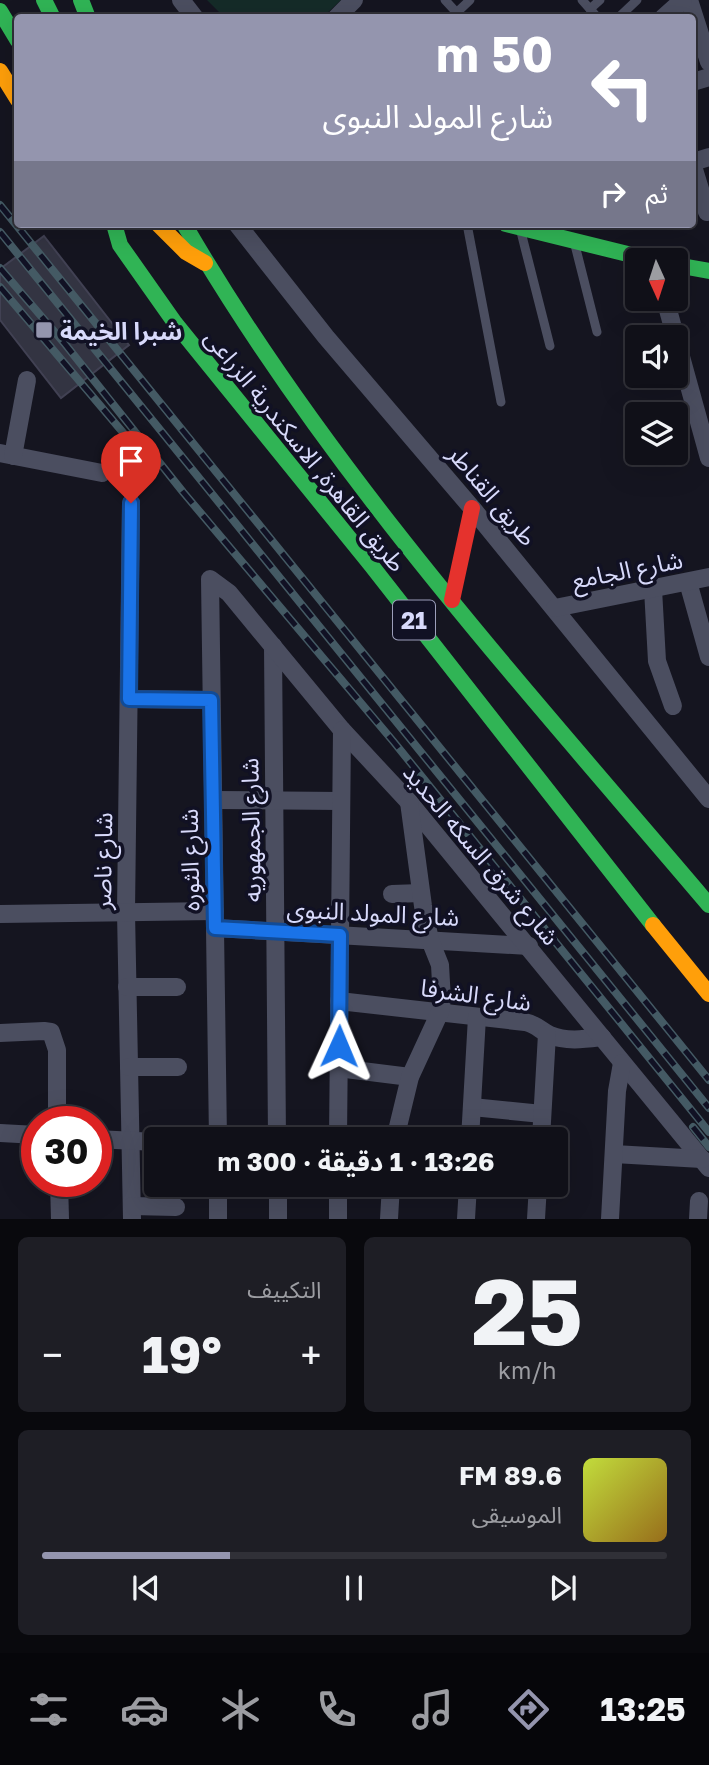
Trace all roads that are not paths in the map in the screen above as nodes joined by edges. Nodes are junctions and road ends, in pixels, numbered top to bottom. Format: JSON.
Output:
{"nodes":[{"id":1,"x":181,"y":0,"type":"edge"},
{"id":2,"x":354,"y":0,"type":"edge"},
{"id":3,"x":470,"y":0,"type":"edge"},
{"id":4,"x":582,"y":0,"type":"edge"},
{"id":5,"x":600,"y":0,"type":"edge"},
{"id":6,"x":637,"y":0,"type":"edge"},
{"id":7,"x":683,"y":0,"type":"edge"},
{"id":8,"x":590,"y":9,"type":"junction"},
{"id":9,"x":0,"y":11,"type":"edge"},
{"id":10,"x":192,"y":14,"type":"edge"},
{"id":11,"x":342,"y":14,"type":"edge"},
{"id":12,"x":455,"y":14,"type":"edge"},
{"id":13,"x":594,"y":14,"type":"edge"},
{"id":14,"x":622,"y":14,"type":"edge"},
{"id":15,"x":667,"y":14,"type":"edge"},
{"id":16,"x":696,"y":20,"type":"edge"},
{"id":17,"x":14,"y":34,"type":"edge"},
{"id":18,"x":709,"y":62,"type":"edge"},
{"id":19,"x":0,"y":71,"type":"edge"},
{"id":20,"x":14,"y":94,"type":"edge"},
{"id":21,"x":696,"y":174,"type":"edge"},
{"id":22,"x":708,"y":212,"type":"edge"},
{"id":23,"x":105,"y":228,"type":"edge"},
{"id":24,"x":115,"y":228,"type":"edge"},
{"id":25,"x":162,"y":228,"type":"edge"},
{"id":26,"x":186,"y":228,"type":"edge"},
{"id":27,"x":240,"y":228,"type":"edge"},
{"id":28,"x":468,"y":228,"type":"edge"},
{"id":29,"x":514,"y":228,"type":"edge"},
{"id":30,"x":521,"y":228,"type":"edge"},
{"id":31,"x":574,"y":241,"type":"junction"},
{"id":32,"x":120,"y":245,"type":"junction"},
{"id":33,"x":625,"y":254,"type":"edge"},
{"id":34,"x":205,"y":263,"type":"junction"},
{"id":35,"x":688,"y":267,"type":"edge"},
{"id":36,"x":709,"y":271,"type":"edge"},
{"id":37,"x":669,"y":312,"type":"edge"},
{"id":38,"x":597,"y":332,"type":"dead end"},
{"id":39,"x":550,"y":346,"type":"dead end"},
{"id":40,"x":27,"y":380,"type":"dead end"},
{"id":41,"x":501,"y":402,"type":"dead end"},
{"id":42,"x":6,"y":455,"type":"edge"},
{"id":43,"x":709,"y":458,"type":"edge"},
{"id":44,"x":102,"y":473,"type":"dead end"},
{"id":45,"x":131,"y":503,"type":"dead end"},
{"id":46,"x":472,"y":508,"type":"junction"},
{"id":47,"x":709,"y":577,"type":"edge"},
{"id":48,"x":210,"y":579,"type":"joint"},
{"id":49,"x":688,"y":582,"type":"junction"},
{"id":50,"x":653,"y":589,"type":"junction"},
{"id":51,"x":452,"y":600,"type":"junction"},
{"id":52,"x":555,"y":608,"type":"junction"},
{"id":53,"x":273,"y":646,"type":"junction"},
{"id":54,"x":709,"y":656,"type":"edge"},
{"id":55,"x":129,"y":699,"type":"junction"},
{"id":56,"x":211,"y":700,"type":"junction"},
{"id":57,"x":673,"y":706,"type":"dead end"},
{"id":58,"x":342,"y":730,"type":"junction"},
{"id":59,"x":703,"y":782,"type":"edge"},
{"id":60,"x":709,"y":799,"type":"edge"},
{"id":61,"x":212,"y":800,"type":"junction"},
{"id":62,"x":275,"y":800,"type":"junction"},
{"id":63,"x":341,"y":801,"type":"junction"},
{"id":64,"x":410,"y":802,"type":"junction"},
{"id":65,"x":421,"y":893,"type":"junction"},
{"id":66,"x":392,"y":894,"type":"dead end"},
{"id":67,"x":709,"y":905,"type":"edge"},
{"id":68,"x":126,"y":912,"type":"junction"},
{"id":69,"x":0,"y":914,"type":"edge"},
{"id":70,"x":215,"y":919,"type":"junction"},
{"id":71,"x":276,"y":932,"type":"junction"},
{"id":72,"x":340,"y":935,"type":"junction"},
{"id":73,"x":430,"y":940,"type":"junction"},
{"id":74,"x":529,"y":946,"type":"junction"},
{"id":75,"x":127,"y":987,"type":"junction"},
{"id":76,"x":177,"y":987,"type":"dead end"},
{"id":77,"x":709,"y":994,"type":"edge"},
{"id":78,"x":339,"y":1001,"type":"junction"},
{"id":79,"x":440,"y":1013,"type":"junction"},
{"id":80,"x":477,"y":1017,"type":"junction"},
{"id":81,"x":0,"y":1033,"type":"edge"},
{"id":82,"x":547,"y":1034,"type":"junction"},
{"id":83,"x":602,"y":1037,"type":"junction"},
{"id":84,"x":622,"y":1063,"type":"junction"},
{"id":85,"x":129,"y":1067,"type":"junction"},
{"id":86,"x":178,"y":1067,"type":"dead end"},
{"id":87,"x":338,"y":1068,"type":"junction"},
{"id":88,"x":410,"y":1077,"type":"junction"},
{"id":89,"x":57,"y":1106,"type":"edge"},
{"id":90,"x":472,"y":1107,"type":"junction"},
{"id":91,"x":542,"y":1114,"type":"junction"},
{"id":92,"x":218,"y":1127,"type":"edge"},
{"id":93,"x":277,"y":1127,"type":"edge"},
{"id":94,"x":338,"y":1127,"type":"edge"},
{"id":95,"x":398,"y":1127,"type":"edge"},
{"id":96,"x":471,"y":1127,"type":"edge"},
{"id":97,"x":541,"y":1127,"type":"edge"},
{"id":98,"x":0,"y":1133,"type":"edge"},
{"id":99,"x":21,"y":1134,"type":"edge"},
{"id":100,"x":112,"y":1140,"type":"edge"},
{"id":101,"x":131,"y":1141,"type":"junction"},
{"id":102,"x":144,"y":1142,"type":"edge"},
{"id":103,"x":614,"y":1154,"type":"junction"},
{"id":104,"x":705,"y":1164,"type":"edge"},
{"id":105,"x":59,"y":1197,"type":"edge"},
{"id":106,"x":218,"y":1197,"type":"edge"},
{"id":107,"x":278,"y":1197,"type":"edge"},
{"id":108,"x":338,"y":1197,"type":"edge"},
{"id":109,"x":390,"y":1197,"type":"edge"},
{"id":110,"x":467,"y":1197,"type":"edge"},
{"id":111,"x":537,"y":1197,"type":"edge"},
{"id":112,"x":176,"y":1207,"type":"dead end"},
{"id":113,"x":132,"y":1213,"type":"edge"},
{"id":114,"x":60,"y":1219,"type":"edge"},
{"id":115,"x":218,"y":1219,"type":"edge"},
{"id":116,"x":278,"y":1219,"type":"edge"},
{"id":117,"x":338,"y":1219,"type":"edge"},
{"id":118,"x":389,"y":1219,"type":"edge"},
{"id":119,"x":466,"y":1219,"type":"edge"},
{"id":120,"x":536,"y":1219,"type":"edge"},
{"id":121,"x":610,"y":1219,"type":"edge"}],
"edges":[{"from":1,"to":10,"type":"street"},
{"from":2,"to":11,"type":"street"},
{"from":3,"to":12,"type":"lane"},
{"from":4,"to":8,"type":"lane"},
{"from":5,"to":8,"type":"lane"},
{"from":6,"to":14,"type":"lane"},
{"from":7,"to":15,"type":"street"},
{"from":8,"to":13,"type":"lane"},
{"from":9,"to":17,"type":"main road"},
{"from":16,"to":18,"type":"street"},
{"from":19,"to":20,"type":"main road"},
{"from":21,"to":22,"type":"street"},
{"from":23,"to":32,"type":"main road"},
{"from":24,"to":32,"type":"main road","name":"طريق القاهرة, الاسكندرية الزراعى","number":"21"},
{"from":25,"to":34,"type":"main road"},
{"from":26,"to":34,"type":"main road","name":"طريق القاهرة, الاسكندرية الزراعى","number":"21"},
{"from":27,"to":46,"type":"street","name":"طريق القناطر"},
{"from":28,"to":41,"type":"lane"},
{"from":29,"to":39,"type":"lane"},
{"from":30,"to":31,"type":"main road"},
{"from":31,"to":33,"type":"main road"},
{"from":31,"to":38,"type":"lane"},
{"from":32,"to":77,"type":"main road","name":"طريق القاهرة, الاسكندرية الزراعى","number":"21"},
{"from":34,"to":51,"type":"main road","name":"طريق القاهرة, الاسكندرية الزراعى","number":"21"},
{"from":35,"to":36,"type":"main road"},
{"from":37,"to":43,"type":"street"},
{"from":40,"to":42,"type":"street"},
{"from":42,"to":44,"type":"street"},
{"from":45,"to":55,"type":"street","name":"شارع ناصر"},
{"from":46,"to":51,"type":"main road"},
{"from":46,"to":52,"type":"street","name":"طريق القناطر"},
{"from":47,"to":49,"type":"street","name":"شارع الجامع"},
{"from":48,"to":53,"type":"street","name":"شارع شرق السكه الحديد"},
{"from":48,"to":56,"type":"street","name":"شارع الثوره"},
{"from":49,"to":50,"type":"street","name":"شارع الجامع"},
{"from":49,"to":54,"type":"street"},
{"from":50,"to":52,"type":"street","name":"شارع الجامع"},
{"from":50,"to":57,"type":"street"},
{"from":51,"to":67,"type":"main road","name":"طريق القاهرة, الاسكندرية الزراعى","number":"21"},
{"from":52,"to":59,"type":"street","name":"طريق القناطر"},
{"from":53,"to":58,"type":"street","name":"شارع شرق السكه الحديد"},
{"from":53,"to":62,"type":"street","name":"شارع الجمهوريه"},
{"from":55,"to":56,"type":"street"},
{"from":55,"to":68,"type":"street","name":"شارع ناصر"},
{"from":56,"to":61,"type":"street","name":"شارع الثوره"},
{"from":58,"to":63,"type":"street"},
{"from":58,"to":64,"type":"street","name":"شارع شرق السكه الحديد"},
{"from":59,"to":60,"type":"street","name":"طريق القناطر"},
{"from":61,"to":62,"type":"street"},
{"from":61,"to":70,"type":"street","name":"شارع الثوره"},
{"from":62,"to":63,"type":"street"},
{"from":62,"to":71,"type":"street","name":"شارع الجمهوريه"},
{"from":63,"to":72,"type":"street"},
{"from":64,"to":65,"type":"street"},
{"from":64,"to":74,"type":"street","name":"شارع شرق السكه الحديد"},
{"from":65,"to":66,"type":"street"},
{"from":65,"to":73,"type":"street"},
{"from":68,"to":69,"type":"street","name":"شارع المولد النبوى"},
{"from":68,"to":70,"type":"street","name":"شارع المولد النبوى"},
{"from":68,"to":75,"type":"street","name":"شارع ناصر"},
{"from":70,"to":71,"type":"street","name":"شارع المولد النبوى"},
{"from":70,"to":92,"type":"street","name":"شارع الثوره"},
{"from":71,"to":72,"type":"street","name":"شارع المولد النبوى"},
{"from":71,"to":93,"type":"street","name":"شارع الجمهوريه"},
{"from":72,"to":73,"type":"street","name":"شارع المولد النبوى"},
{"from":72,"to":78,"type":"street"},
{"from":73,"to":74,"type":"street","name":"شارع المولد النبوى"},
{"from":73,"to":79,"type":"street"},
{"from":74,"to":83,"type":"street","name":"شارع شرق السكه الحديد"},
{"from":75,"to":76,"type":"street"},
{"from":75,"to":85,"type":"street","name":"شارع ناصر"},
{"from":78,"to":79,"type":"street","name":"شارع الشرفا"},
{"from":78,"to":87,"type":"street"},
{"from":79,"to":80,"type":"street","name":"شارع الشرفا"},
{"from":79,"to":88,"type":"street"},
{"from":80,"to":82,"type":"street","name":"شارع الشرفا"},
{"from":80,"to":90,"type":"street"},
{"from":81,"to":89,"type":"street"},
{"from":82,"to":83,"type":"street","name":"شارع الشرفا"},
{"from":82,"to":91,"type":"street"},
{"from":83,"to":84,"type":"street","name":"شارع شرق السكه الحديد"},
{"from":84,"to":103,"type":"street"},
{"from":84,"to":104,"type":"street","name":"شارع شرق السكه الحديد"},
{"from":85,"to":86,"type":"street"},
{"from":85,"to":101,"type":"street","name":"شارع ناصر"},
{"from":87,"to":88,"type":"street"},
{"from":87,"to":94,"type":"street"},
{"from":88,"to":95,"type":"street"},
{"from":90,"to":91,"type":"street"},
{"from":90,"to":96,"type":"street"},
{"from":91,"to":97,"type":"street"},
{"from":98,"to":99,"type":"street"},
{"from":100,"to":101,"type":"street"},
{"from":101,"to":102,"type":"street"},
{"from":101,"to":113,"type":"street","name":"شارع ناصر"},
{"from":103,"to":104,"type":"street"},
{"from":103,"to":121,"type":"street"},
{"from":105,"to":114,"type":"street"},
{"from":106,"to":115,"type":"street"},
{"from":107,"to":116,"type":"street"},
{"from":108,"to":117,"type":"street"},
{"from":109,"to":118,"type":"street"},
{"from":110,"to":119,"type":"street"},
{"from":111,"to":120,"type":"street"},
{"from":112,"to":113,"type":"street"}]}
